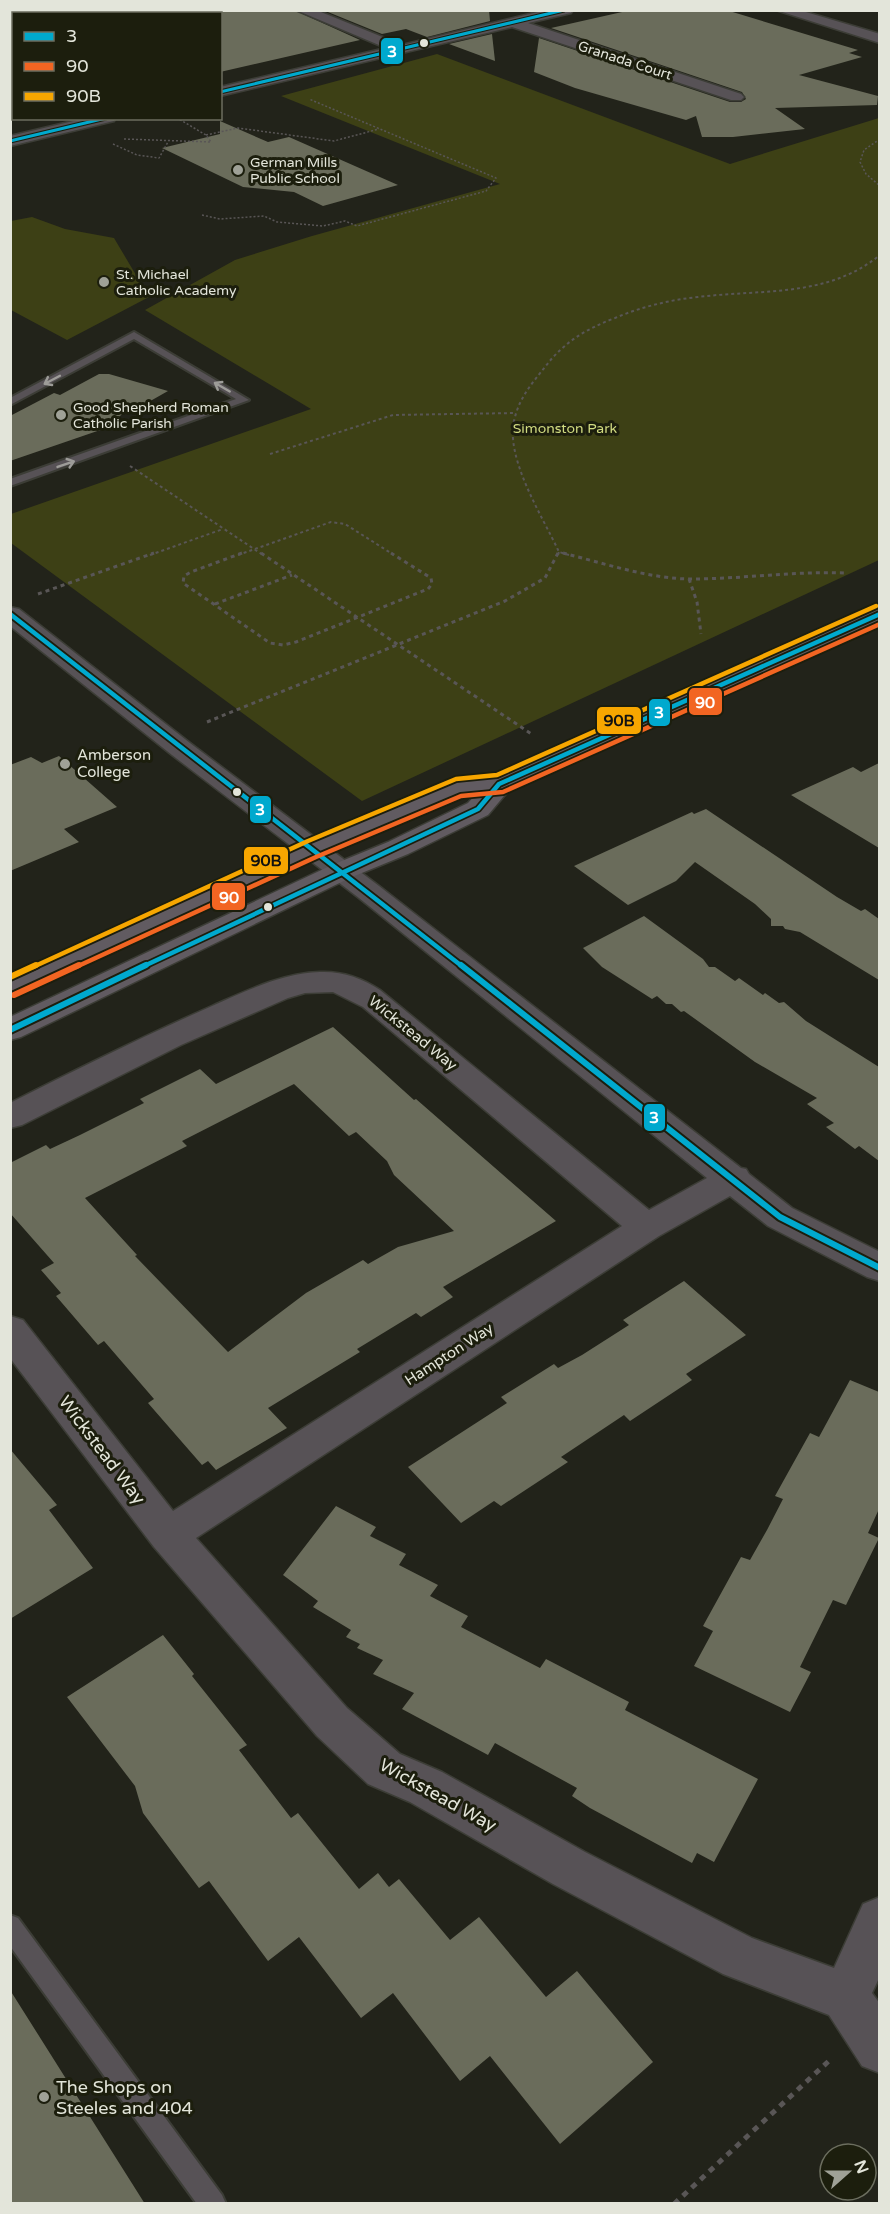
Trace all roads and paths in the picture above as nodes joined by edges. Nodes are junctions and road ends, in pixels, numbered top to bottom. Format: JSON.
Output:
{"nodes":[{"id":1,"x":303,"y":10,"type":"edge"},
{"id":2,"x":566,"y":10,"type":"edge"},
{"id":3,"x":783,"y":10,"type":"edge"},
{"id":4,"x":514,"y":23,"type":"junction"},
{"id":5,"x":879,"y":39,"type":"edge"},
{"id":6,"x":403,"y":50,"type":"junction"},
{"id":7,"x":222,"y":92,"type":"edge"},
{"id":8,"x":307,"y":98,"type":"dead end"},
{"id":9,"x":736,"y":98,"type":"dead end"},
{"id":10,"x":99,"y":120,"type":"edge"},
{"id":11,"x":180,"y":120,"type":"edge"},
{"id":12,"x":380,"y":129,"type":"junction"},
{"id":13,"x":206,"y":135,"type":"junction"},
{"id":14,"x":123,"y":139,"type":"dead end"},
{"id":15,"x":879,"y":139,"type":"edge"},
{"id":16,"x":169,"y":140,"type":"junction"},
{"id":17,"x":10,"y":141,"type":"edge"},
{"id":18,"x":110,"y":142,"type":"dead end"},
{"id":19,"x":879,"y":186,"type":"edge"},
{"id":20,"x":202,"y":215,"type":"dead end"},
{"id":21,"x":879,"y":255,"type":"edge"},
{"id":22,"x":10,"y":402,"type":"edge"},
{"id":23,"x":516,"y":413,"type":"junction"},
{"id":24,"x":107,"y":450,"type":"junction"},
{"id":25,"x":270,"y":454,"type":"dead end"},
{"id":26,"x":10,"y":483,"type":"edge"},
{"id":27,"x":223,"y":528,"type":"junction"},
{"id":28,"x":253,"y":548,"type":"junction"},
{"id":29,"x":559,"y":552,"type":"junction"},
{"id":30,"x":844,"y":573,"type":"dead end"},
{"id":31,"x":293,"y":575,"type":"junction"},
{"id":32,"x":689,"y":579,"type":"junction"},
{"id":33,"x":38,"y":594,"type":"dead end"},
{"id":34,"x":214,"y":604,"type":"junction"},
{"id":35,"x":10,"y":614,"type":"edge"},
{"id":36,"x":879,"y":614,"type":"edge"},
{"id":37,"x":356,"y":617,"type":"junction"},
{"id":38,"x":701,"y":634,"type":"dead end"},
{"id":39,"x":397,"y":643,"type":"junction"},
{"id":40,"x":207,"y":722,"type":"dead end"},
{"id":41,"x":562,"y":757,"type":"junction"},
{"id":42,"x":499,"y":784,"type":"junction"},
{"id":43,"x":312,"y":849,"type":"junction"},
{"id":44,"x":342,"y":871,"type":"junction"},
{"id":45,"x":10,"y":987,"type":"edge"},
{"id":46,"x":10,"y":1030,"type":"edge"},
{"id":47,"x":10,"y":1116,"type":"edge"},
{"id":48,"x":734,"y":1178,"type":"junction"},
{"id":49,"x":647,"y":1227,"type":"junction"},
{"id":50,"x":879,"y":1268,"type":"edge"},
{"id":51,"x":10,"y":1330,"type":"edge"},
{"id":52,"x":168,"y":1535,"type":"junction"},
{"id":53,"x":879,"y":1920,"type":"edge"},
{"id":54,"x":10,"y":1926,"type":"edge"},
{"id":55,"x":864,"y":2024,"type":"edge"},
{"id":56,"x":213,"y":2204,"type":"edge"},
{"id":57,"x":674,"y":2204,"type":"edge"}],
"edges":[{"from":1,"to":6,"type":"street"},
{"from":2,"to":4,"type":"street"},
{"from":3,"to":5,"type":"street"},
{"from":4,"to":6,"type":"street"},
{"from":4,"to":9,"type":"street","name":"Granada Court"},
{"from":6,"to":7,"type":"street"},
{"from":8,"to":12,"type":"path"},
{"from":10,"to":17,"type":"street"},
{"from":11,"to":13,"type":"path"},
{"from":12,"to":13,"type":"path"},
{"from":12,"to":20,"type":"path"},
{"from":13,"to":16,"type":"path"},
{"from":14,"to":16,"type":"path"},
{"from":15,"to":19,"type":"path"},
{"from":16,"to":18,"type":"path"},
{"from":21,"to":23,"type":"path"},
{"from":24,"to":22,"type":"lane","one_way":true},
{"from":23,"to":25,"type":"path"},
{"from":23,"to":29,"type":"path"},
{"from":26,"to":24,"type":"lane","one_way":true},
{"from":24,"to":27,"type":"path"},
{"from":27,"to":28,"type":"path"},
{"from":27,"to":33,"type":"path"},
{"from":28,"to":31,"type":"path"},
{"from":28,"to":34,"type":"path"},
{"from":28,"to":37,"type":"path"},
{"from":29,"to":32,"type":"path"},
{"from":29,"to":39,"type":"path"},
{"from":30,"to":32,"type":"path"},
{"from":31,"to":34,"type":"path"},
{"from":31,"to":37,"type":"path"},
{"from":32,"to":38,"type":"path"},
{"from":34,"to":37,"type":"path"},
{"from":35,"to":43,"type":"street"},
{"from":36,"to":41,"type":"main road"},
{"from":37,"to":39,"type":"path"},
{"from":39,"to":40,"type":"path"},
{"from":39,"to":41,"type":"path"},
{"from":41,"to":42,"type":"main road"},
{"from":42,"to":43,"type":"main road"},
{"from":42,"to":44,"type":"main road"},
{"from":43,"to":44,"type":"street"},
{"from":43,"to":45,"type":"main road"},
{"from":44,"to":46,"type":"main road"},
{"from":44,"to":48,"type":"street"},
{"from":47,"to":49,"type":"street","name":"Wickstead Way"},
{"from":48,"to":49,"type":"street","name":"Hampton Way"},
{"from":48,"to":50,"type":"street"},
{"from":49,"to":52,"type":"street","name":"Hampton Way"},
{"from":51,"to":52,"type":"street","name":"Wickstead Way"},
{"from":52,"to":55,"type":"street","name":"Wickstead Way"},
{"from":53,"to":55,"type":"street"},
{"from":54,"to":56,"type":"lane"},
{"from":55,"to":57,"type":"path"}]}
